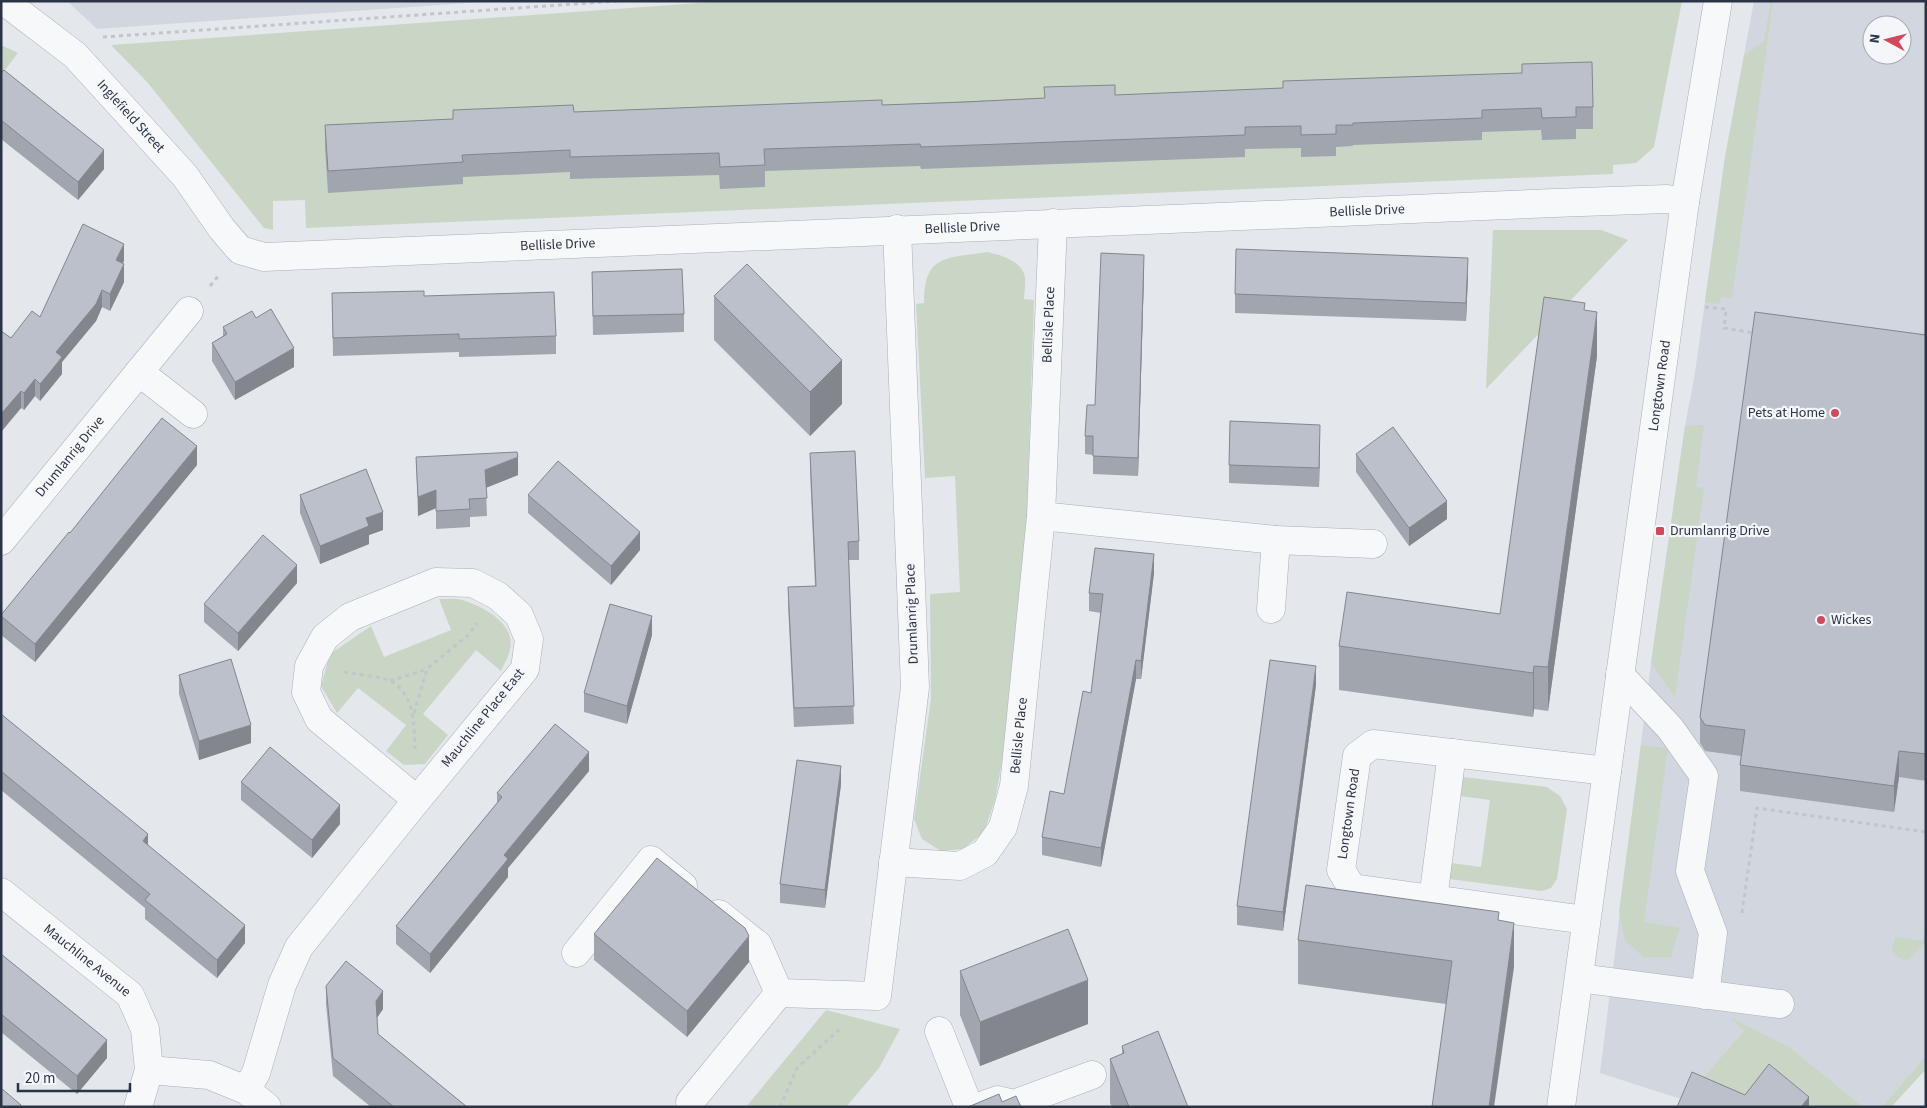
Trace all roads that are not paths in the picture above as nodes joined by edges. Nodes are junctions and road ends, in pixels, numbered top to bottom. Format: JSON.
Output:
{"nodes":[{"id":1,"x":4,"y":1,"type":"edge"},
{"id":2,"x":1718,"y":1,"type":"edge"},
{"id":3,"x":1685,"y":202,"type":"junction"},
{"id":4,"x":1053,"y":223,"type":"junction"},
{"id":5,"x":897,"y":229,"type":"junction"},
{"id":6,"x":240,"y":250,"type":"joint"},
{"id":7,"x":189,"y":311,"type":"road end"},
{"id":8,"x":140,"y":372,"type":"junction"},
{"id":9,"x":193,"y":414,"type":"dead end"},
{"id":10,"x":1041,"y":516,"type":"junction"},
{"id":11,"x":1276,"y":540,"type":"junction"},
{"id":12,"x":1,"y":541,"type":"edge"},
{"id":13,"x":1372,"y":544,"type":"dead end"},
{"id":14,"x":1271,"y":609,"type":"dead end"},
{"id":15,"x":1620,"y":675,"type":"junction"},
{"id":16,"x":1452,"y":753,"type":"junction"},
{"id":17,"x":1606,"y":772,"type":"junction"},
{"id":18,"x":417,"y":800,"type":"junction"},
{"id":19,"x":893,"y":862,"type":"junction"},
{"id":20,"x":1,"y":892,"type":"edge"},
{"id":21,"x":1433,"y":899,"type":"junction"},
{"id":22,"x":1586,"y":920,"type":"junction"},
{"id":23,"x":576,"y":953,"type":"dead end"},
{"id":24,"x":1579,"y":978,"type":"junction"},
{"id":25,"x":779,"y":993,"type":"junction"},
{"id":26,"x":1705,"y":994,"type":"junction"},
{"id":27,"x":1780,"y":1004,"type":"dead end"},
{"id":28,"x":939,"y":1031,"type":"dead end"},
{"id":29,"x":148,"y":1070,"type":"junction"},
{"id":30,"x":1092,"y":1075,"type":"dead end"},
{"id":31,"x":246,"y":1090,"type":"junction"},
{"id":32,"x":1053,"y":1099,"type":"edge"},
{"id":33,"x":690,"y":1102,"type":"dead end"},
{"id":34,"x":138,"y":1107,"type":"edge"},
{"id":35,"x":267,"y":1107,"type":"edge"},
{"id":36,"x":969,"y":1107,"type":"edge"},
{"id":37,"x":978,"y":1107,"type":"edge"},
{"id":38,"x":1561,"y":1107,"type":"edge"}],
"edges":[{"from":1,"to":6,"type":"street","name":"Inglefield Street"},
{"from":2,"to":3,"type":"street","name":"Longtown Road"},
{"from":3,"to":4,"type":"street","name":"Bellisle Drive"},
{"from":3,"to":15,"type":"street","name":"Longtown Road"},
{"from":4,"to":5,"type":"street","name":"Bellisle Drive"},
{"from":4,"to":10,"type":"street","name":"Bellisle Place"},
{"from":5,"to":6,"type":"street","name":"Bellisle Drive"},
{"from":5,"to":19,"type":"street","name":"Drumlanrig Place"},
{"from":7,"to":8,"type":"street","name":"Drumlanrig Drive"},
{"from":8,"to":9,"type":"street"},
{"from":8,"to":12,"type":"street","name":"Drumlanrig Drive"},
{"from":10,"to":11,"type":"street"},
{"from":10,"to":19,"type":"street","name":"Bellisle Place"},
{"from":11,"to":13,"type":"street"},
{"from":11,"to":14,"type":"street"},
{"from":15,"to":17,"type":"street","name":"Longtown Road"},
{"from":15,"to":26,"type":"street"},
{"from":16,"to":17,"type":"street","name":"Longtown Road"},
{"from":16,"to":21,"type":"street"},
{"from":16,"to":21,"type":"street","name":"Longtown Road"},
{"from":17,"to":22,"type":"street","name":"Longtown Road"},
{"from":18,"to":18,"type":"street","name":"Mauchline Place East"},
{"from":18,"to":31,"type":"street","name":"Mauchline Place East"},
{"from":19,"to":25,"type":"street","name":"Drumlanrig Place"},
{"from":20,"to":29,"type":"street","name":"Mauchline Avenue"},
{"from":21,"to":22,"type":"street","name":"Longtown Road"},
{"from":22,"to":24,"type":"street","name":"Longtown Road"},
{"from":23,"to":25,"type":"street"},
{"from":24,"to":26,"type":"street"},
{"from":24,"to":38,"type":"street","name":"Longtown Road"},
{"from":25,"to":33,"type":"street"},
{"from":26,"to":27,"type":"street"},
{"from":28,"to":36,"type":"street"},
{"from":29,"to":31,"type":"street"},
{"from":29,"to":34,"type":"street","name":"Mauchline Avenue"},
{"from":30,"to":32,"type":"street"},
{"from":31,"to":35,"type":"street"},
{"from":32,"to":37,"type":"street"}]}
